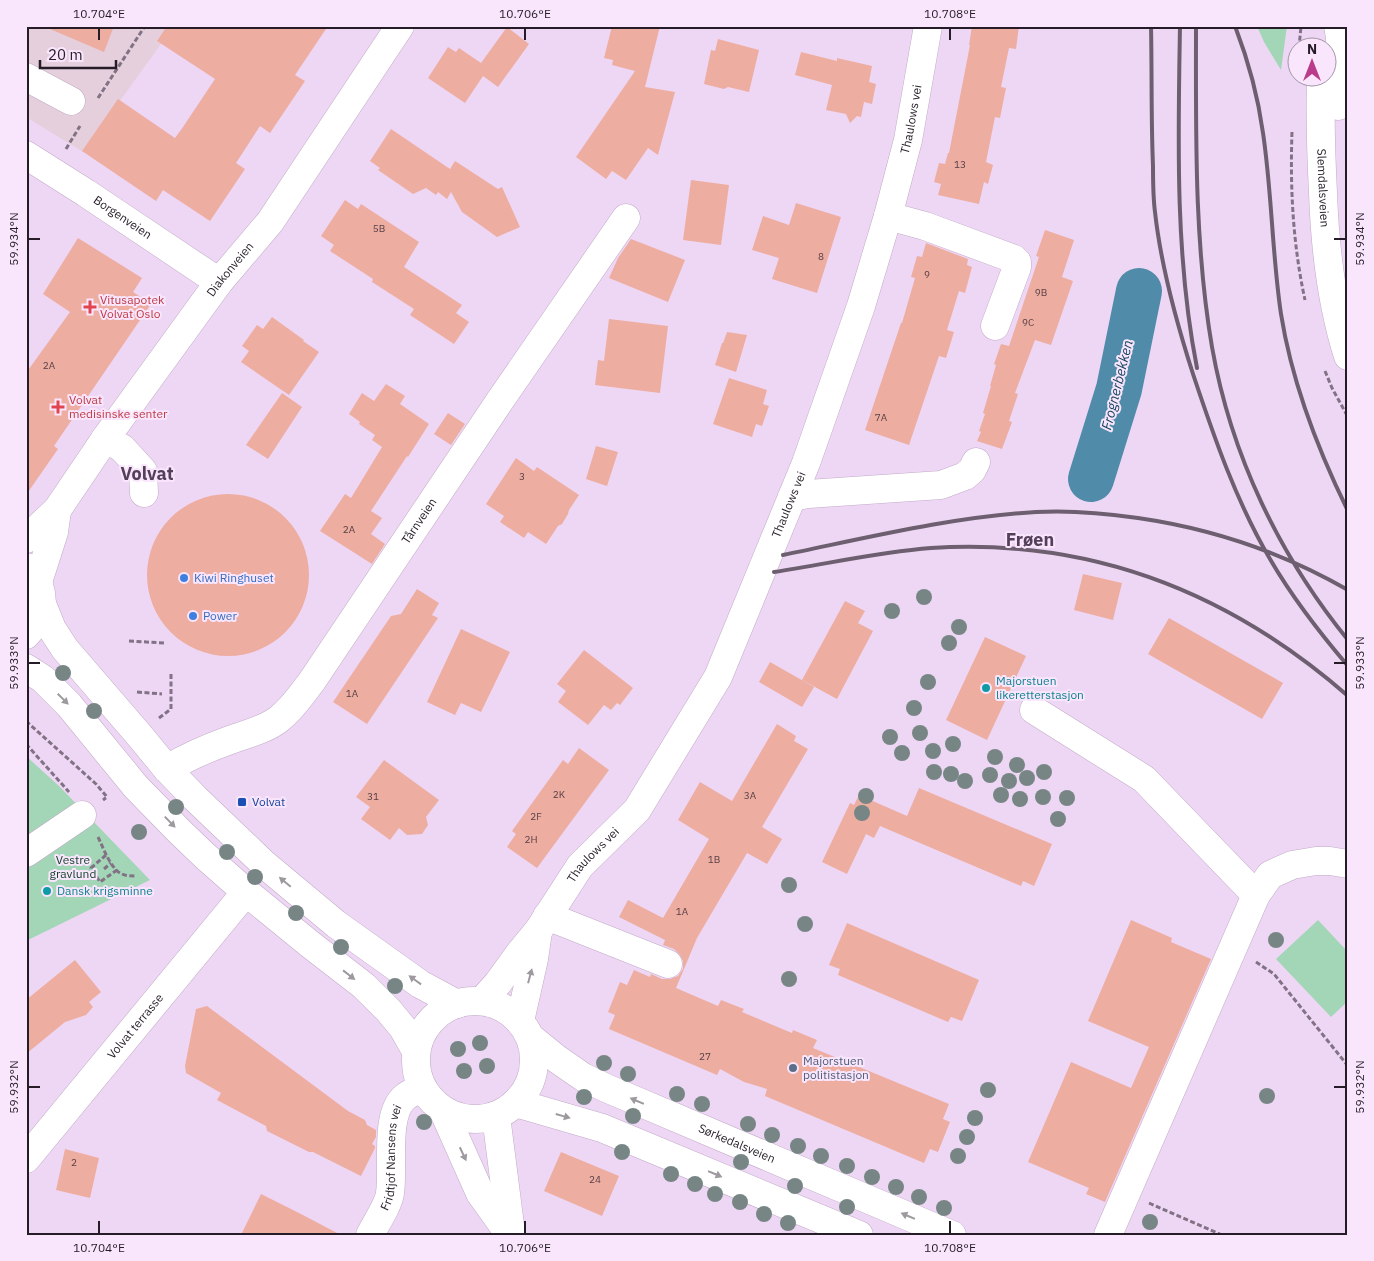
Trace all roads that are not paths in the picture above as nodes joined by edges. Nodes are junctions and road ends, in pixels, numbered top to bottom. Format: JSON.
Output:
{"nodes":[{"id":1,"x":400,"y":26,"type":"edge"},
{"id":2,"x":928,"y":26,"type":"edge"},
{"id":3,"x":1338,"y":26,"type":"edge"},
{"id":4,"x":26,"y":77,"type":"edge"},
{"id":5,"x":1322,"y":88,"type":"edge"},
{"id":6,"x":71,"y":101,"type":"dead end"},
{"id":7,"x":26,"y":155,"type":"edge"},
{"id":8,"x":888,"y":216,"type":"junction"},
{"id":9,"x":626,"y":218,"type":"dead end"},
{"id":10,"x":219,"y":282,"type":"junction"},
{"id":11,"x":1348,"y":285,"type":"edge"},
{"id":12,"x":995,"y":326,"type":"dead end"},
{"id":13,"x":1348,"y":356,"type":"edge"},
{"id":14,"x":105,"y":439,"type":"junction"},
{"id":15,"x":976,"y":462,"type":"dead end"},
{"id":16,"x":144,"y":493,"type":"dead end"},
{"id":17,"x":792,"y":497,"type":"junction"},
{"id":18,"x":58,"y":510,"type":"junction"},
{"id":19,"x":26,"y":539,"type":"edge"},
{"id":20,"x":36,"y":584,"type":"edge"},
{"id":21,"x":26,"y":635,"type":"edge"},
{"id":22,"x":26,"y":668,"type":"edge"},
{"id":23,"x":1034,"y":710,"type":"dead end"},
{"id":24,"x":167,"y":769,"type":"junction"},
{"id":25,"x":85,"y":816,"type":"road end"},
{"id":26,"x":26,"y":853,"type":"edge"},
{"id":27,"x":1348,"y":864,"type":"edge"},
{"id":28,"x":246,"y":892,"type":"junction"},
{"id":29,"x":1256,"y":896,"type":"junction"},
{"id":30,"x":543,"y":923,"type":"junction"},
{"id":31,"x":668,"y":964,"type":"dead end"},
{"id":32,"x":470,"y":1003,"type":"junction"},
{"id":33,"x":525,"y":1029,"type":"junction"},
{"id":34,"x":416,"y":1051,"type":"junction"},
{"id":35,"x":422,"y":1088,"type":"junction"},
{"id":36,"x":506,"y":1109,"type":"junction"},
{"id":37,"x":443,"y":1110,"type":"junction"},
{"id":38,"x":26,"y":1159,"type":"edge"},
{"id":39,"x":370,"y":1235,"type":"edge"},
{"id":40,"x":511,"y":1235,"type":"edge"},
{"id":41,"x":859,"y":1235,"type":"edge"},
{"id":42,"x":952,"y":1235,"type":"edge"},
{"id":43,"x":1108,"y":1235,"type":"edge"}],
"edges":[{"from":1,"to":10,"type":"street","name":"Diakonveien"},
{"from":2,"to":8,"type":"street","name":"Thaulows vei"},
{"from":3,"to":11,"type":"street","name":"Slemdalsveien"},
{"from":4,"to":6,"type":"street"},
{"from":5,"to":13,"type":"street","name":"Slemdalsveien"},
{"from":7,"to":10,"type":"street","name":"Borgenveien"},
{"from":8,"to":12,"type":"street"},
{"from":8,"to":17,"type":"street","name":"Thaulows vei"},
{"from":9,"to":24,"type":"street","name":"Tårnveien"},
{"from":10,"to":14,"type":"street","name":"Diakonveien"},
{"from":14,"to":16,"type":"street"},
{"from":14,"to":18,"type":"street","name":"Diakonveien"},
{"from":15,"to":17,"type":"street"},
{"from":17,"to":30,"type":"street","name":"Thaulows vei"},
{"from":18,"to":19,"type":"street","name":"Diakonveien"},
{"from":18,"to":20,"type":"street","name":"Diakonveien"},
{"from":20,"to":21,"type":"street","name":"Diakonveien"},
{"from":20,"to":24,"type":"street"},
{"from":22,"to":28,"type":"street","one_way":true},
{"from":23,"to":29,"type":"street"},
{"from":32,"to":24,"type":"street","one_way":true},
{"from":25,"to":26,"type":"street"},
{"from":27,"to":29,"type":"street"},
{"from":28,"to":34,"type":"street","one_way":true},
{"from":28,"to":38,"type":"street","name":"Volvat terrasse"},
{"from":29,"to":43,"type":"street"},
{"from":30,"to":31,"type":"street"},
{"from":30,"to":32,"type":"street","name":"Thaulows vei"},
{"from":33,"to":30,"type":"street","name":"Thaulows vei","one_way":true},
{"from":32,"to":33,"type":"street"},
{"from":32,"to":34,"type":"street"},
{"from":33,"to":36,"type":"street"},
{"from":42,"to":33,"type":"street","name":"Sørkedalsveien","one_way":true},
{"from":34,"to":35,"type":"street"},
{"from":35,"to":37,"type":"street"},
{"from":35,"to":39,"type":"street","name":"Fridtjof Nansens vei"},
{"from":36,"to":37,"type":"street"},
{"from":36,"to":40,"type":"street"},
{"from":36,"to":41,"type":"street","one_way":true},
{"from":37,"to":40,"type":"street","one_way":true}]}
